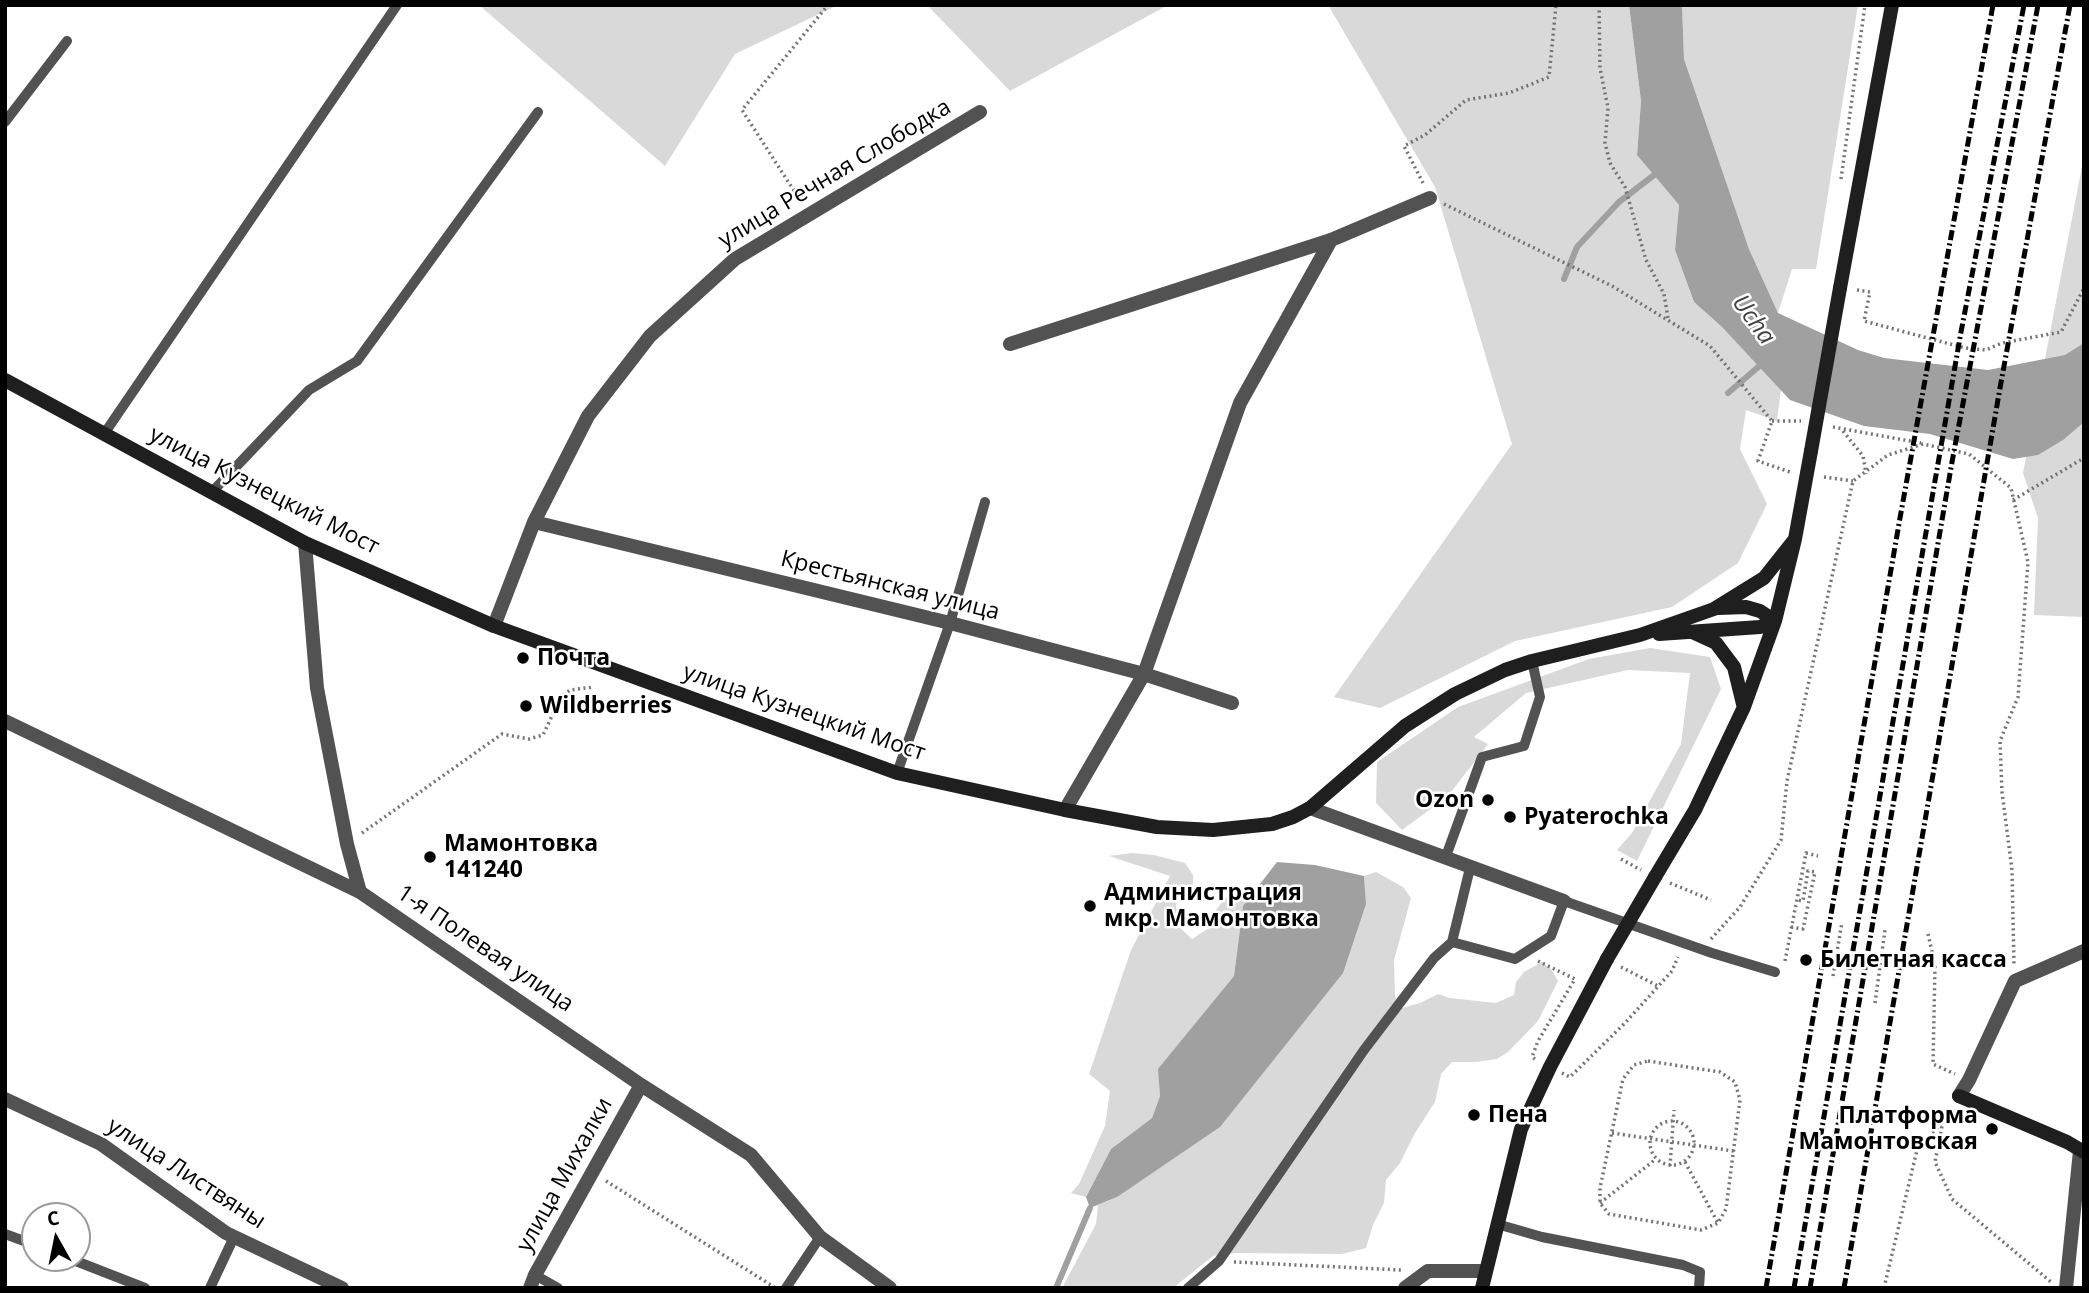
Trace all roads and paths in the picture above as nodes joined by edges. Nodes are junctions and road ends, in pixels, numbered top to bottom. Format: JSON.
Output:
{"nodes":[{"id":1,"x":397,"y":5,"type":"edge"},
{"id":2,"x":828,"y":5,"type":"edge"},
{"id":3,"x":1556,"y":5,"type":"edge"},
{"id":4,"x":1599,"y":5,"type":"edge"},
{"id":5,"x":1865,"y":5,"type":"edge"},
{"id":6,"x":1892,"y":5,"type":"edge"},
{"id":7,"x":67,"y":41,"type":"dead end"},
{"id":8,"x":538,"y":112,"type":"dead end"},
{"id":9,"x":980,"y":112,"type":"dead end"},
{"id":10,"x":5,"y":122,"type":"edge"},
{"id":11,"x":1841,"y":179,"type":"dead end"},
{"id":12,"x":1430,"y":198,"type":"junction"},
{"id":13,"x":809,"y":215,"type":"junction"},
{"id":14,"x":1331,"y":240,"type":"junction"},
{"id":15,"x":2084,"y":288,"type":"edge"},
{"id":16,"x":1870,"y":292,"type":"dead end"},
{"id":17,"x":1668,"y":320,"type":"junction"},
{"id":18,"x":1010,"y":344,"type":"dead end"},
{"id":19,"x":5,"y":380,"type":"edge"},
{"id":20,"x":1772,"y":421,"type":"junction"},
{"id":21,"x":1809,"y":422,"type":"dead end"},
{"id":22,"x":1831,"y":426,"type":"dead end"},
{"id":23,"x":1842,"y":429,"type":"junction"},
{"id":24,"x":104,"y":434,"type":"junction"},
{"id":25,"x":1923,"y":444,"type":"junction"},
{"id":26,"x":2084,"y":458,"type":"edge"},
{"id":27,"x":1791,"y":472,"type":"dead end"},
{"id":28,"x":1866,"y":474,"type":"junction"},
{"id":29,"x":1822,"y":476,"type":"dead end"},
{"id":30,"x":1853,"y":481,"type":"junction"},
{"id":31,"x":212,"y":492,"type":"junction"},
{"id":32,"x":2013,"y":500,"type":"junction"},
{"id":33,"x":985,"y":502,"type":"dead end"},
{"id":34,"x":534,"y":522,"type":"junction"},
{"id":35,"x":1794,"y":539,"type":"junction"},
{"id":36,"x":305,"y":543,"type":"junction"},
{"id":37,"x":1714,"y":609,"type":"junction"},
{"id":38,"x":1775,"y":621,"type":"junction"},
{"id":39,"x":950,"y":623,"type":"junction"},
{"id":40,"x":494,"y":626,"type":"junction"},
{"id":41,"x":1690,"y":632,"type":"junction"},
{"id":42,"x":1640,"y":635,"type":"junction"},
{"id":43,"x":1532,"y":661,"type":"junction"},
{"id":44,"x":1144,"y":674,"type":"junction"},
{"id":45,"x":594,"y":687,"type":"dead end"},
{"id":46,"x":1232,"y":703,"type":"dead end"},
{"id":47,"x":1744,"y":706,"type":"junction"},
{"id":48,"x":5,"y":721,"type":"edge"},
{"id":49,"x":897,"y":773,"type":"junction"},
{"id":50,"x":1310,"y":808,"type":"junction"},
{"id":51,"x":1065,"y":810,"type":"junction"},
{"id":52,"x":347,"y":844,"type":"junction"},
{"id":53,"x":1818,"y":856,"type":"dead end"},
{"id":54,"x":1445,"y":859,"type":"junction"},
{"id":55,"x":1621,"y":859,"type":"dead end"},
{"id":56,"x":1470,"y":868,"type":"junction"},
{"id":57,"x":1655,"y":877,"type":"junction"},
{"id":58,"x":360,"y":892,"type":"junction"},
{"id":59,"x":1711,"y":900,"type":"dead end"},
{"id":60,"x":1797,"y":900,"type":"junction"},
{"id":61,"x":1564,"y":901,"type":"junction"},
{"id":62,"x":1842,"y":922,"type":"dead end"},
{"id":63,"x":1791,"y":927,"type":"junction"},
{"id":64,"x":1885,"y":930,"type":"dead end"},
{"id":65,"x":1928,"y":934,"type":"dead end"},
{"id":66,"x":1452,"y":942,"type":"junction"},
{"id":67,"x":1684,"y":943,"type":"junction"},
{"id":68,"x":1702,"y":949,"type":"junction"},
{"id":69,"x":2084,"y":951,"type":"edge"},
{"id":70,"x":1607,"y":960,"type":"junction"},
{"id":71,"x":1548,"y":964,"type":"dead end"},
{"id":72,"x":1774,"y":972,"type":"joint"},
{"id":73,"x":1833,"y":976,"type":"dead end"},
{"id":74,"x":2015,"y":981,"type":"junction"},
{"id":75,"x":1659,"y":986,"type":"junction"},
{"id":76,"x":1875,"y":1003,"type":"dead end"},
{"id":77,"x":1540,"y":1062,"type":"dead end"},
{"id":78,"x":1561,"y":1072,"type":"dead end"},
{"id":79,"x":1969,"y":1080,"type":"junction"},
{"id":80,"x":641,"y":1085,"type":"junction"},
{"id":81,"x":5,"y":1099,"type":"edge"},
{"id":82,"x":1674,"y":1110,"type":"dead end"},
{"id":83,"x":1673,"y":1121,"type":"junction"},
{"id":84,"x":1612,"y":1133,"type":"junction"},
{"id":85,"x":1650,"y":1139,"type":"junction"},
{"id":86,"x":1671,"y":1142,"type":"junction"},
{"id":87,"x":1694,"y":1145,"type":"junction"},
{"id":88,"x":1734,"y":1151,"type":"junction"},
{"id":89,"x":2082,"y":1151,"type":"edge"},
{"id":90,"x":1656,"y":1159,"type":"junction"},
{"id":91,"x":1685,"y":1161,"type":"junction"},
{"id":92,"x":1670,"y":1166,"type":"junction"},
{"id":93,"x":592,"y":1173,"type":"junction"},
{"id":94,"x":1600,"y":1203,"type":"junction"},
{"id":95,"x":1718,"y":1223,"type":"junction"},
{"id":96,"x":1497,"y":1224,"type":"junction"},
{"id":97,"x":234,"y":1237,"type":"junction"},
{"id":98,"x":820,"y":1237,"type":"junction"},
{"id":99,"x":1219,"y":1261,"type":"junction"},
{"id":100,"x":91,"y":1267,"type":"edge"},
{"id":101,"x":1428,"y":1271,"type":"junction"},
{"id":102,"x":1485,"y":1271,"type":"junction"},
{"id":103,"x":533,"y":1282,"type":"edge"},
{"id":104,"x":145,"y":1288,"type":"edge"},
{"id":105,"x":210,"y":1288,"type":"edge"},
{"id":106,"x":342,"y":1288,"type":"edge"},
{"id":107,"x":558,"y":1288,"type":"edge"},
{"id":108,"x":775,"y":1288,"type":"edge"},
{"id":109,"x":786,"y":1288,"type":"edge"},
{"id":110,"x":890,"y":1288,"type":"edge"},
{"id":111,"x":1188,"y":1288,"type":"edge"},
{"id":112,"x":1405,"y":1288,"type":"edge"},
{"id":113,"x":1482,"y":1288,"type":"edge"},
{"id":114,"x":1699,"y":1288,"type":"edge"},
{"id":115,"x":1884,"y":1288,"type":"edge"},
{"id":116,"x":2058,"y":1288,"type":"edge"},
{"id":117,"x":2066,"y":1288,"type":"edge"}],
"edges":[{"from":1,"to":24,"type":"lane"},
{"from":2,"to":13,"type":"path"},
{"from":3,"to":12,"type":"path"},
{"from":4,"to":17,"type":"path"},
{"from":5,"to":11,"type":"path"},
{"from":6,"to":35,"type":"street","bridge":true},
{"from":7,"to":10,"type":"lane"},
{"from":8,"to":31,"type":"lane"},
{"from":9,"to":13,"type":"street","name":"улица Речная Слободка"},
{"from":12,"to":14,"type":"street"},
{"from":12,"to":17,"type":"path"},
{"from":13,"to":34,"type":"street","name":"улица Речная Слободка"},
{"from":14,"to":18,"type":"street"},
{"from":14,"to":44,"type":"street"},
{"from":15,"to":16,"type":"path"},
{"from":17,"to":20,"type":"path"},
{"from":19,"to":24,"type":"street","name":"улица Кузнецкий Мост"},
{"from":20,"to":21,"type":"path"},
{"from":20,"to":27,"type":"path"},
{"from":22,"to":23,"type":"path"},
{"from":23,"to":25,"type":"path"},
{"from":23,"to":28,"type":"path"},
{"from":24,"to":31,"type":"street","name":"улица Кузнецкий Мост"},
{"from":25,"to":28,"type":"path"},
{"from":25,"to":32,"type":"path"},
{"from":26,"to":32,"type":"path"},
{"from":28,"to":30,"type":"path"},
{"from":29,"to":30,"type":"path"},
{"from":30,"to":68,"type":"path"},
{"from":31,"to":36,"type":"street","name":"улица Кузнецкий Мост"},
{"from":32,"to":74,"type":"path"},
{"from":33,"to":39,"type":"lane"},
{"from":34,"to":39,"type":"street","name":"Крестьянская улица"},
{"from":34,"to":40,"type":"street","name":"улица Речная Слободка"},
{"from":35,"to":37,"type":"street"},
{"from":35,"to":38,"type":"street"},
{"from":36,"to":40,"type":"street","name":"улица Кузнецкий Мост"},
{"from":36,"to":52,"type":"street"},
{"from":37,"to":38,"type":"street"},
{"from":37,"to":42,"type":"street"},
{"from":38,"to":41,"type":"street"},
{"from":38,"to":47,"type":"street"},
{"from":39,"to":44,"type":"street","name":"Крестьянская улица"},
{"from":39,"to":49,"type":"lane"},
{"from":40,"to":49,"type":"street","name":"улица Кузнецкий Мост"},
{"from":41,"to":42,"type":"street"},
{"from":41,"to":47,"type":"street"},
{"from":42,"to":43,"type":"street","name":"улица Кузнецкий Мост"},
{"from":43,"to":50,"type":"street","name":"улица Кузнецкий Мост"},
{"from":43,"to":54,"type":"lane"},
{"from":44,"to":46,"type":"street","name":"Крестьянская улица"},
{"from":44,"to":51,"type":"street"},
{"from":45,"to":52,"type":"path"},
{"from":47,"to":57,"type":"street"},
{"from":48,"to":58,"type":"street","name":"1-я Полевая улица"},
{"from":49,"to":51,"type":"street","name":"улица Кузнецкий Мост"},
{"from":50,"to":51,"type":"street","name":"улица Кузнецкий Мост"},
{"from":50,"to":54,"type":"street"},
{"from":52,"to":58,"type":"street"},
{"from":53,"to":60,"type":"path"},
{"from":54,"to":56,"type":"street"},
{"from":55,"to":57,"type":"path"},
{"from":56,"to":61,"type":"street"},
{"from":56,"to":66,"type":"lane"},
{"from":57,"to":59,"type":"path"},
{"from":57,"to":70,"type":"street","bridge":true},
{"from":58,"to":80,"type":"street","name":"1-я Полевая улица"},
{"from":60,"to":63,"type":"path"},
{"from":60,"to":63,"type":"path"},
{"from":61,"to":66,"type":"lane"},
{"from":61,"to":67,"type":"lane"},
{"from":62,"to":73,"type":"path"},
{"from":63,"to":72,"type":"path"},
{"from":64,"to":76,"type":"path"},
{"from":65,"to":79,"type":"path"},
{"from":66,"to":99,"type":"lane"},
{"from":67,"to":68,"type":"lane"},
{"from":67,"to":75,"type":"path"},
{"from":68,"to":72,"type":"lane"},
{"from":69,"to":74,"type":"street"},
{"from":70,"to":75,"type":"path"},
{"from":70,"to":96,"type":"street"},
{"from":71,"to":77,"type":"path"},
{"from":74,"to":79,"type":"street"},
{"from":75,"to":78,"type":"path"},
{"from":79,"to":89,"type":"street"},
{"from":80,"to":93,"type":"street","name":"улица Михалки"},
{"from":80,"to":98,"type":"street","name":"1-я Полевая улица"},
{"from":81,"to":97,"type":"street","name":"улица Листвяны"},
{"from":82,"to":83,"type":"path"},
{"from":83,"to":85,"type":"path"},
{"from":83,"to":86,"type":"path"},
{"from":83,"to":87,"type":"path"},
{"from":84,"to":85,"type":"path"},
{"from":84,"to":88,"type":"path"},
{"from":84,"to":94,"type":"path"},
{"from":85,"to":86,"type":"path"},
{"from":85,"to":90,"type":"path"},
{"from":86,"to":87,"type":"path"},
{"from":86,"to":92,"type":"path"},
{"from":87,"to":88,"type":"path"},
{"from":87,"to":91,"type":"path"},
{"from":88,"to":95,"type":"path"},
{"from":89,"to":117,"type":"street"},
{"from":90,"to":92,"type":"path"},
{"from":90,"to":94,"type":"path"},
{"from":91,"to":92,"type":"path"},
{"from":91,"to":95,"type":"path"},
{"from":93,"to":103,"type":"street","name":"улица Михалки"},
{"from":93,"to":108,"type":"path"},
{"from":94,"to":95,"type":"path"},
{"from":96,"to":102,"type":"street"},
{"from":96,"to":114,"type":"lane"},
{"from":97,"to":105,"type":"lane"},
{"from":97,"to":106,"type":"street","name":"улица Листвяны"},
{"from":98,"to":109,"type":"lane"},
{"from":98,"to":110,"type":"street","name":"1-я Полевая улица"},
{"from":99,"to":101,"type":"path"},
{"from":99,"to":111,"type":"lane"},
{"from":100,"to":104,"type":"lane"},
{"from":101,"to":102,"type":"street"},
{"from":101,"to":112,"type":"street"},
{"from":102,"to":113,"type":"street"},
{"from":103,"to":107,"type":"lane"},
{"from":115,"to":116,"type":"path"}]}
